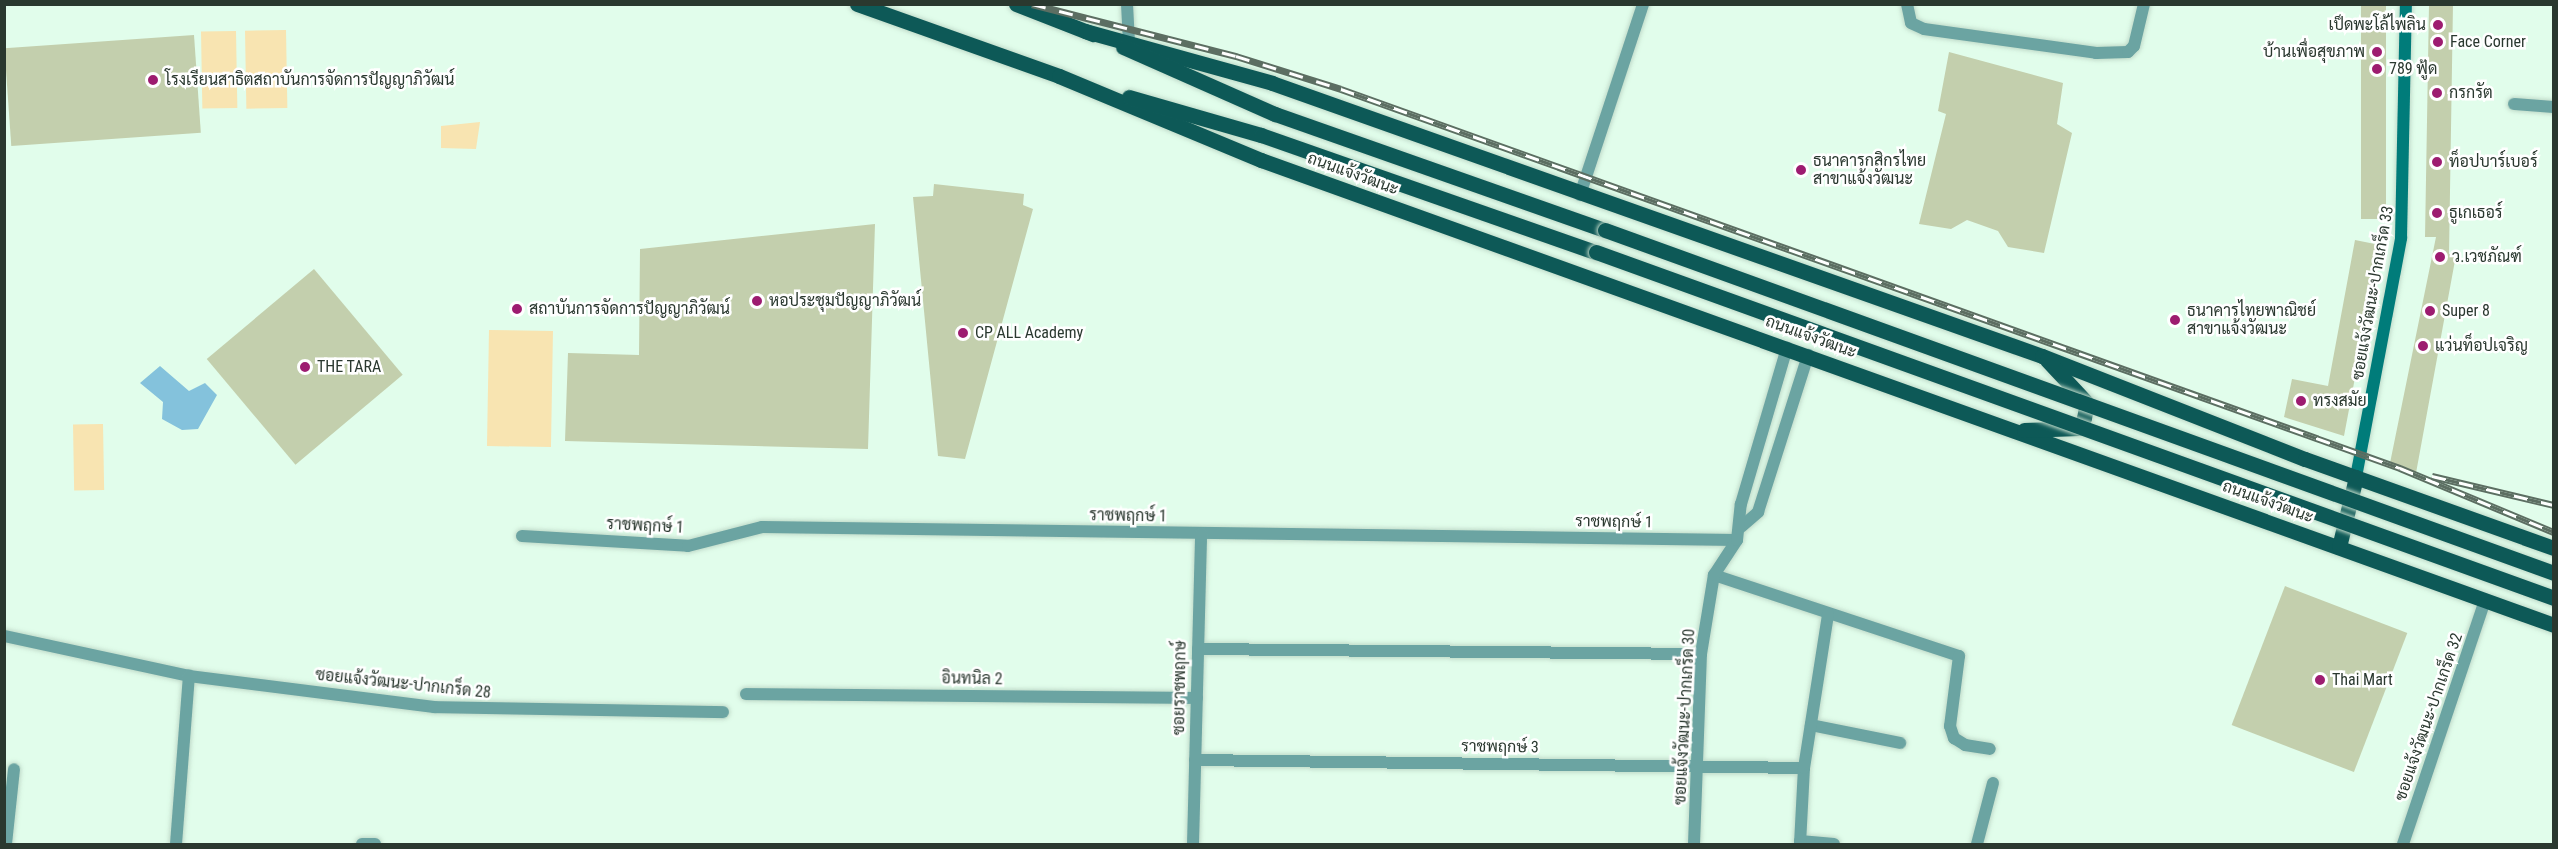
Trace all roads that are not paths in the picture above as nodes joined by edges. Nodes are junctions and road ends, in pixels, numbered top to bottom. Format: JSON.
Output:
{"nodes":[{"id":1,"x":857,"y":4,"type":"edge"},
{"id":2,"x":1016,"y":4,"type":"edge"},
{"id":3,"x":1127,"y":4,"type":"edge"},
{"id":4,"x":1643,"y":4,"type":"edge"},
{"id":5,"x":1907,"y":4,"type":"edge"},
{"id":6,"x":2144,"y":4,"type":"edge"},
{"id":7,"x":2406,"y":4,"type":"edge"},
{"id":8,"x":1085,"y":31,"type":"junction"},
{"id":9,"x":1129,"y":41,"type":"junction"},
{"id":10,"x":1059,"y":76,"type":"junction"},
{"id":11,"x":2514,"y":104,"type":"dead end"},
{"id":12,"x":2553,"y":107,"type":"edge"},
{"id":13,"x":1580,"y":195,"type":"junction"},
{"id":14,"x":1787,"y":348,"type":"junction"},
{"id":15,"x":1808,"y":355,"type":"junction"},
{"id":16,"x":2042,"y":356,"type":"junction"},
{"id":17,"x":2016,"y":430,"type":"junction"},
{"id":18,"x":2355,"y":477,"type":"junction"},
{"id":19,"x":1741,"y":527,"type":"junction"},
{"id":20,"x":1201,"y":533,"type":"junction"},
{"id":21,"x":522,"y":536,"type":"dead end"},
{"id":22,"x":1737,"y":540,"type":"junction"},
{"id":23,"x":2339,"y":547,"type":"junction"},
{"id":24,"x":2553,"y":548,"type":"edge"},
{"id":25,"x":2553,"y":573,"type":"edge"},
{"id":26,"x":1714,"y":575,"type":"junction"},
{"id":27,"x":2553,"y":598,"type":"edge"},
{"id":28,"x":2485,"y":600,"type":"junction"},
{"id":29,"x":1828,"y":614,"type":"junction"},
{"id":30,"x":2553,"y":625,"type":"edge"},
{"id":31,"x":4,"y":636,"type":"edge"},
{"id":32,"x":1198,"y":649,"type":"junction"},
{"id":33,"x":1701,"y":654,"type":"junction"},
{"id":34,"x":189,"y":676,"type":"junction"},
{"id":35,"x":746,"y":694,"type":"dead end"},
{"id":36,"x":1197,"y":698,"type":"junction"},
{"id":37,"x":723,"y":712,"type":"dead end"},
{"id":38,"x":1811,"y":725,"type":"junction"},
{"id":39,"x":1900,"y":742,"type":"dead end"},
{"id":40,"x":1990,"y":749,"type":"dead end"},
{"id":41,"x":1195,"y":760,"type":"junction"},
{"id":42,"x":1698,"y":765,"type":"junction"},
{"id":43,"x":1804,"y":768,"type":"junction"},
{"id":44,"x":14,"y":769,"type":"dead end"},
{"id":45,"x":1993,"y":783,"type":"dead end"},
{"id":46,"x":6,"y":826,"type":"edge"},
{"id":47,"x":1800,"y":843,"type":"edge"},
{"id":48,"x":6,"y":844,"type":"edge"},
{"id":49,"x":176,"y":844,"type":"edge"},
{"id":50,"x":362,"y":844,"type":"edge"},
{"id":51,"x":375,"y":844,"type":"edge"},
{"id":52,"x":1193,"y":844,"type":"edge"},
{"id":53,"x":1694,"y":844,"type":"edge"},
{"id":54,"x":1834,"y":844,"type":"edge"},
{"id":55,"x":1977,"y":844,"type":"edge"},
{"id":56,"x":2403,"y":844,"type":"edge"}],
"edges":[{"from":1,"to":10,"type":"main road","name":"ถนนแจ้งวัฒนะ"},
{"from":2,"to":8,"type":"main road","name":"ถนนแจ้งวัฒนะ"},
{"from":3,"to":9,"type":"street"},
{"from":4,"to":13,"type":"street"},
{"from":5,"to":6,"type":"street"},
{"from":7,"to":18,"type":"street","name":"ซอยแจ้งวัฒนะ-ปากเกร็ด 33"},
{"from":8,"to":9,"type":"main road","name":"ถนนแจ้งวัฒนะ"},
{"from":8,"to":25,"type":"main road","name":"ถนนแจ้งวัฒนะ","bridge":true},
{"from":9,"to":13,"type":"main road","name":"ถนนแจ้งวัฒนะ"},
{"from":10,"to":14,"type":"main road","name":"ถนนแจ้งวัฒนะ"},
{"from":10,"to":27,"type":"main road","name":"ถนนแจ้งวัฒนะ","bridge":true},
{"from":11,"to":12,"type":"street"},
{"from":13,"to":16,"type":"main road","name":"ถนนแจ้งวัฒนะ"},
{"from":14,"to":15,"type":"main road","name":"ถนนแจ้งวัฒนะ"},
{"from":14,"to":19,"type":"street","name":"ซอยแจ้งวัฒนะ-ปากเกร็ด 30"},
{"from":15,"to":17,"type":"main road","name":"ถนนแจ้งวัฒนะ"},
{"from":15,"to":19,"type":"street","name":"ซอยแจ้งวัฒนะ-ปากเกร็ด 30"},
{"from":16,"to":17,"type":"main road"},
{"from":16,"to":18,"type":"main road","name":"ถนนแจ้งวัฒนะ"},
{"from":17,"to":23,"type":"main road","name":"ถนนแจ้งวัฒนะ"},
{"from":18,"to":23,"type":"main road"},
{"from":18,"to":24,"type":"main road","name":"ถนนแจ้งวัฒนะ"},
{"from":19,"to":22,"type":"street","name":"ซอยแจ้งวัฒนะ-ปากเกร็ด 30"},
{"from":20,"to":21,"type":"street","name":"ราชพฤกษ์ 1"},
{"from":20,"to":22,"type":"street","name":"ราชพฤกษ์ 1"},
{"from":20,"to":32,"type":"street","name":"ซอยราชพฤกษ์"},
{"from":22,"to":26,"type":"street","name":"ซอยแจ้งวัฒนะ-ปากเกร็ด 30"},
{"from":23,"to":28,"type":"main road","name":"ถนนแจ้งวัฒนะ"},
{"from":26,"to":29,"type":"street"},
{"from":26,"to":33,"type":"street","name":"ซอยแจ้งวัฒนะ-ปากเกร็ด 30"},
{"from":28,"to":30,"type":"main road","name":"ถนนแจ้งวัฒนะ"},
{"from":28,"to":56,"type":"street","name":"ซอยแจ้งวัฒนะ-ปากเกร็ด 32"},
{"from":29,"to":38,"type":"street"},
{"from":29,"to":40,"type":"street"},
{"from":31,"to":34,"type":"street","name":"ซอยแจ้งวัฒนะ-ปากเกร็ด 28"},
{"from":32,"to":33,"type":"street"},
{"from":32,"to":36,"type":"street","name":"ซอยราชพฤกษ์"},
{"from":33,"to":42,"type":"street","name":"ซอยแจ้งวัฒนะ-ปากเกร็ด 30"},
{"from":34,"to":37,"type":"street","name":"ซอยแจ้งวัฒนะ-ปากเกร็ด 28"},
{"from":34,"to":49,"type":"street"},
{"from":35,"to":36,"type":"street","name":"อินทนิล 2"},
{"from":36,"to":41,"type":"street","name":"ซอยราชพฤกษ์"},
{"from":38,"to":39,"type":"street"},
{"from":38,"to":43,"type":"street"},
{"from":41,"to":42,"type":"street","name":"ราชพฤกษ์ 3"},
{"from":41,"to":52,"type":"street","name":"ซอยราชพฤกษ์"},
{"from":42,"to":43,"type":"street","name":"ราชพฤกษ์ 3"},
{"from":42,"to":53,"type":"street","name":"ซอยแจ้งวัฒนะ-ปากเกร็ด 30"},
{"from":43,"to":47,"type":"street"},
{"from":44,"to":46,"type":"street"},
{"from":45,"to":55,"type":"street"},
{"from":46,"to":48,"type":"street"},
{"from":47,"to":54,"type":"street"},
{"from":50,"to":51,"type":"street"}]}
